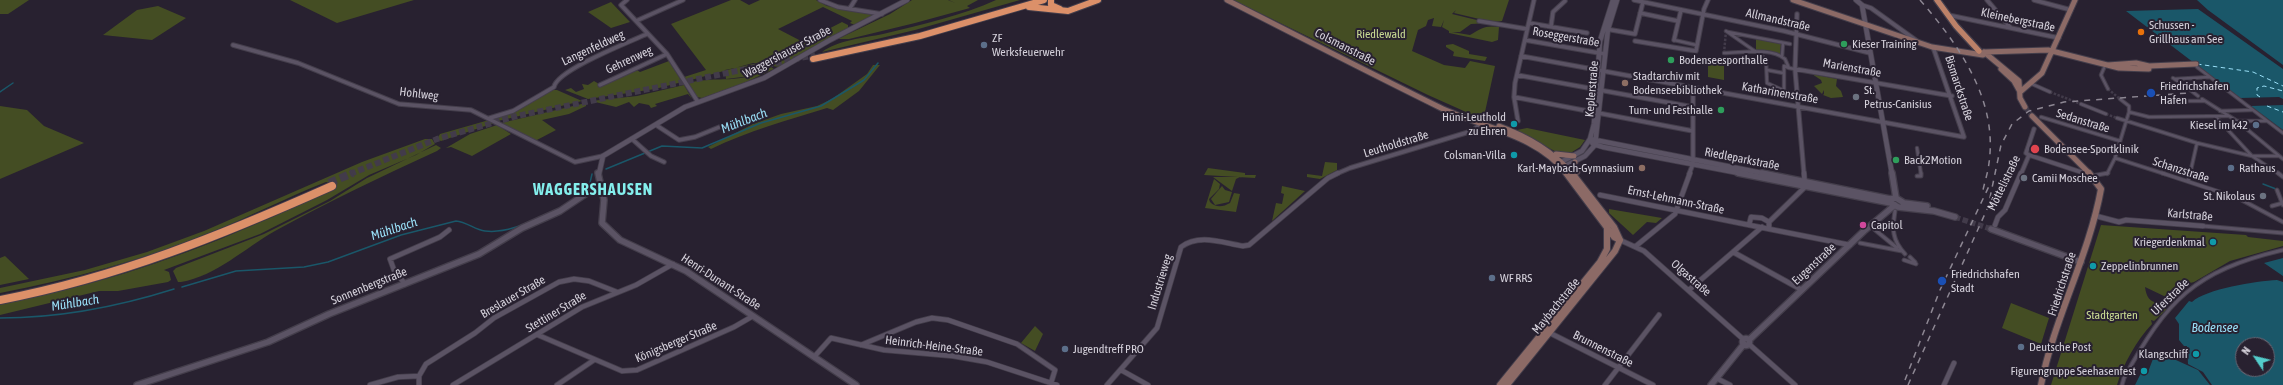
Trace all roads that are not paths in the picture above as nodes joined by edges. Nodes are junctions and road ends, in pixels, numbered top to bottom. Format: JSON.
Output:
{"nodes":[{"id":1,"x":627,"y":0,"type":"edge"},
{"id":2,"x":683,"y":0,"type":"edge"},
{"id":3,"x":820,"y":0,"type":"edge"},
{"id":4,"x":855,"y":0,"type":"edge"},
{"id":5,"x":907,"y":0,"type":"edge"},
{"id":6,"x":1029,"y":0,"type":"edge"},
{"id":7,"x":1044,"y":0,"type":"edge"},
{"id":8,"x":1051,"y":0,"type":"edge"},
{"id":9,"x":1091,"y":0,"type":"edge"},
{"id":10,"x":1098,"y":0,"type":"edge"},
{"id":11,"x":1227,"y":0,"type":"edge"},
{"id":12,"x":1534,"y":0,"type":"edge"},
{"id":13,"x":1565,"y":0,"type":"edge"},
{"id":14,"x":1613,"y":0,"type":"edge"},
{"id":15,"x":1617,"y":0,"type":"edge"},
{"id":16,"x":1634,"y":0,"type":"edge"},
{"id":17,"x":1658,"y":0,"type":"edge"},
{"id":18,"x":1708,"y":0,"type":"edge"},
{"id":19,"x":1792,"y":0,"type":"edge"},
{"id":20,"x":1856,"y":0,"type":"edge"},
{"id":21,"x":1937,"y":0,"type":"edge"},
{"id":22,"x":1987,"y":0,"type":"edge"},
{"id":23,"x":2034,"y":0,"type":"edge"},
{"id":24,"x":2075,"y":0,"type":"edge"},
{"id":25,"x":1643,"y":2,"type":"junction"},
{"id":26,"x":1656,"y":5,"type":"junction"},
{"id":27,"x":1862,"y":5,"type":"junction"},
{"id":28,"x":850,"y":8,"type":"junction"},
{"id":29,"x":1682,"y":10,"type":"junction"},
{"id":30,"x":2071,"y":10,"type":"junction"},
{"id":31,"x":1003,"y":13,"type":"junction"},
{"id":32,"x":1640,"y":13,"type":"junction"},
{"id":33,"x":1797,"y":14,"type":"dead end"},
{"id":34,"x":883,"y":15,"type":"junction"},
{"id":35,"x":1703,"y":15,"type":"junction"},
{"id":36,"x":1948,"y":15,"type":"junction"},
{"id":37,"x":1479,"y":20,"type":"dead end"},
{"id":38,"x":636,"y":21,"type":"junction"},
{"id":39,"x":1678,"y":21,"type":"junction"},
{"id":40,"x":1529,"y":23,"type":"junction"},
{"id":41,"x":1866,"y":24,"type":"junction"},
{"id":42,"x":1552,"y":26,"type":"junction"},
{"id":43,"x":1899,"y":27,"type":"junction"},
{"id":44,"x":2010,"y":28,"type":"junction"},
{"id":45,"x":1528,"y":29,"type":"junction"},
{"id":46,"x":1605,"y":29,"type":"junction"},
{"id":47,"x":1587,"y":33,"type":"dead end"},
{"id":48,"x":647,"y":34,"type":"junction"},
{"id":49,"x":1796,"y":34,"type":"junction"},
{"id":50,"x":1900,"y":35,"type":"junction"},
{"id":51,"x":2059,"y":38,"type":"junction"},
{"id":52,"x":1524,"y":40,"type":"junction"},
{"id":53,"x":1674,"y":40,"type":"joint"},
{"id":54,"x":1635,"y":41,"type":"dead end"},
{"id":55,"x":1919,"y":42,"type":"junction"},
{"id":56,"x":1783,"y":43,"type":"junction"},
{"id":57,"x":1790,"y":44,"type":"dead end"},
{"id":58,"x":233,"y":45,"type":"dead end"},
{"id":59,"x":1696,"y":45,"type":"junction"},
{"id":60,"x":1932,"y":47,"type":"junction"},
{"id":61,"x":2054,"y":50,"type":"junction"},
{"id":62,"x":1980,"y":51,"type":"junction"},
{"id":63,"x":1724,"y":53,"type":"dead end"},
{"id":64,"x":1870,"y":53,"type":"junction"},
{"id":65,"x":667,"y":54,"type":"junction"},
{"id":66,"x":1602,"y":54,"type":"junction"},
{"id":67,"x":1761,"y":54,"type":"junction"},
{"id":68,"x":1521,"y":56,"type":"junction"},
{"id":69,"x":1782,"y":57,"type":"junction"},
{"id":70,"x":2196,"y":65,"type":"joint"},
{"id":71,"x":2106,"y":67,"type":"junction"},
{"id":72,"x":1789,"y":68,"type":"junction"},
{"id":73,"x":1795,"y":69,"type":"junction"},
{"id":74,"x":1597,"y":70,"type":"junction"},
{"id":75,"x":1766,"y":70,"type":"junction"},
{"id":76,"x":1603,"y":71,"type":"junction"},
{"id":77,"x":1517,"y":74,"type":"junction"},
{"id":78,"x":1783,"y":74,"type":"junction"},
{"id":79,"x":2008,"y":75,"type":"junction"},
{"id":80,"x":2210,"y":77,"type":"junction"},
{"id":81,"x":2019,"y":81,"type":"junction"},
{"id":82,"x":1876,"y":82,"type":"junction"},
{"id":83,"x":2179,"y":82,"type":"dead end"},
{"id":84,"x":2030,"y":83,"type":"junction"},
{"id":85,"x":600,"y":85,"type":"dead end"},
{"id":86,"x":2185,"y":86,"type":"dead end"},
{"id":87,"x":1693,"y":88,"type":"junction"},
{"id":88,"x":2108,"y":89,"type":"tunnel mouth"},
{"id":89,"x":1599,"y":90,"type":"junction"},
{"id":90,"x":1784,"y":90,"type":"junction"},
{"id":91,"x":2020,"y":92,"type":"junction"},
{"id":92,"x":2050,"y":92,"type":"tunnel mouth"},
{"id":93,"x":1789,"y":93,"type":"dead end"},
{"id":94,"x":1952,"y":95,"type":"junction"},
{"id":95,"x":2198,"y":96,"type":"dead end"},
{"id":96,"x":1514,"y":97,"type":"junction"},
{"id":97,"x":2120,"y":99,"type":"tunnel mouth"},
{"id":98,"x":2186,"y":101,"type":"dead end"},
{"id":99,"x":698,"y":102,"type":"junction"},
{"id":100,"x":2080,"y":104,"type":"tunnel mouth"},
{"id":101,"x":2133,"y":104,"type":"dead end"},
{"id":102,"x":2128,"y":105,"type":"junction"},
{"id":103,"x":1798,"y":106,"type":"junction"},
{"id":104,"x":1693,"y":107,"type":"junction"},
{"id":105,"x":2025,"y":107,"type":"tunnel mouth"},
{"id":106,"x":2252,"y":110,"type":"junction"},
{"id":107,"x":2218,"y":111,"type":"junction"},
{"id":108,"x":1594,"y":112,"type":"junction"},
{"id":109,"x":2129,"y":112,"type":"junction"},
{"id":110,"x":1454,"y":113,"type":"junction"},
{"id":111,"x":1600,"y":113,"type":"junction"},
{"id":112,"x":2183,"y":113,"type":"dead end"},
{"id":113,"x":2106,"y":114,"type":"tunnel mouth"},
{"id":114,"x":2032,"y":116,"type":"tunnel mouth"},
{"id":115,"x":2229,"y":116,"type":"junction"},
{"id":116,"x":2041,"y":117,"type":"dead end"},
{"id":117,"x":2188,"y":117,"type":"junction"},
{"id":118,"x":2194,"y":117,"type":"junction"},
{"id":119,"x":2216,"y":117,"type":"junction"},
{"id":120,"x":490,"y":118,"type":"junction"},
{"id":121,"x":2117,"y":118,"type":"tunnel mouth"},
{"id":122,"x":1471,"y":120,"type":"junction"},
{"id":123,"x":1518,"y":121,"type":"dead end"},
{"id":124,"x":2127,"y":121,"type":"junction"},
{"id":125,"x":2198,"y":121,"type":"dead end"},
{"id":126,"x":2237,"y":121,"type":"junction"},
{"id":127,"x":2267,"y":121,"type":"junction"},
{"id":128,"x":1882,"y":122,"type":"junction"},
{"id":129,"x":1484,"y":123,"type":"junction"},
{"id":130,"x":656,"y":125,"type":"junction"},
{"id":131,"x":722,"y":126,"type":"dead end"},
{"id":132,"x":2034,"y":129,"type":"dead end"},
{"id":133,"x":1474,"y":130,"type":"junction"},
{"id":134,"x":1693,"y":131,"type":"junction"},
{"id":135,"x":2283,"y":133,"type":"edge"},
{"id":136,"x":1964,"y":137,"type":"joint"},
{"id":137,"x":632,"y":139,"type":"junction"},
{"id":138,"x":1590,"y":140,"type":"junction"},
{"id":139,"x":2120,"y":141,"type":"junction"},
{"id":140,"x":1596,"y":143,"type":"junction"},
{"id":141,"x":2197,"y":143,"type":"junction"},
{"id":142,"x":1917,"y":148,"type":"dead end"},
{"id":143,"x":1554,"y":153,"type":"junction"},
{"id":144,"x":2029,"y":155,"type":"junction"},
{"id":145,"x":603,"y":156,"type":"junction"},
{"id":146,"x":2252,"y":156,"type":"junction"},
{"id":147,"x":2279,"y":156,"type":"junction"},
{"id":148,"x":2115,"y":158,"type":"junction"},
{"id":149,"x":1575,"y":159,"type":"junction"},
{"id":150,"x":2283,"y":159,"type":"edge"},
{"id":151,"x":664,"y":162,"type":"dead end"},
{"id":152,"x":1693,"y":162,"type":"junction"},
{"id":153,"x":1564,"y":165,"type":"junction"},
{"id":154,"x":2281,"y":173,"type":"edge"},
{"id":155,"x":1576,"y":176,"type":"junction"},
{"id":156,"x":1917,"y":176,"type":"dead end"},
{"id":157,"x":2092,"y":176,"type":"junction"},
{"id":158,"x":2283,"y":177,"type":"edge"},
{"id":159,"x":2188,"y":181,"type":"junction"},
{"id":160,"x":1805,"y":184,"type":"junction"},
{"id":161,"x":600,"y":188,"type":"junction"},
{"id":162,"x":1314,"y":189,"type":"joint"},
{"id":163,"x":2283,"y":193,"type":"edge"},
{"id":164,"x":1600,"y":195,"type":"dead end"},
{"id":165,"x":1893,"y":203,"type":"junction"},
{"id":166,"x":2283,"y":204,"type":"edge"},
{"id":167,"x":2272,"y":206,"type":"dead end"},
{"id":168,"x":1676,"y":210,"type":"junction"},
{"id":169,"x":1956,"y":216,"type":"tunnel mouth"},
{"id":170,"x":2096,"y":216,"type":"junction"},
{"id":171,"x":1769,"y":222,"type":"junction"},
{"id":172,"x":2283,"y":222,"type":"edge"},
{"id":173,"x":1749,"y":225,"type":"junction"},
{"id":174,"x":2203,"y":226,"type":"joint"},
{"id":175,"x":1762,"y":227,"type":"junction"},
{"id":176,"x":1993,"y":227,"type":"joint"},
{"id":177,"x":1607,"y":228,"type":"junction"},
{"id":178,"x":1769,"y":229,"type":"junction"},
{"id":179,"x":1874,"y":229,"type":"dead end"},
{"id":180,"x":449,"y":230,"type":"dead end"},
{"id":181,"x":2283,"y":233,"type":"edge"},
{"id":182,"x":1620,"y":240,"type":"junction"},
{"id":183,"x":1609,"y":243,"type":"joint"},
{"id":184,"x":1860,"y":244,"type":"dead end"},
{"id":185,"x":1850,"y":245,"type":"junction"},
{"id":186,"x":1636,"y":246,"type":"junction"},
{"id":187,"x":2283,"y":250,"type":"edge"},
{"id":188,"x":1733,"y":252,"type":"junction"},
{"id":189,"x":1904,"y":252,"type":"junction"},
{"id":190,"x":1910,"y":257,"type":"dead end"},
{"id":191,"x":1904,"y":260,"type":"dead end"},
{"id":192,"x":2081,"y":262,"type":"junction"},
{"id":193,"x":673,"y":264,"type":"junction"},
{"id":194,"x":405,"y":284,"type":"junction"},
{"id":195,"x":1582,"y":289,"type":"junction"},
{"id":196,"x":1689,"y":290,"type":"junction"},
{"id":197,"x":1802,"y":290,"type":"junction"},
{"id":198,"x":617,"y":292,"type":"junction"},
{"id":199,"x":0,"y":296,"type":"edge"},
{"id":200,"x":0,"y":300,"type":"edge"},
{"id":201,"x":1659,"y":315,"type":"dead end"},
{"id":202,"x":753,"y":316,"type":"junction"},
{"id":203,"x":1547,"y":332,"type":"junction"},
{"id":204,"x":538,"y":335,"type":"junction"},
{"id":205,"x":1747,"y":342,"type":"junction"},
{"id":206,"x":860,"y":345,"type":"junction"},
{"id":207,"x":814,"y":357,"type":"junction"},
{"id":208,"x":594,"y":360,"type":"junction"},
{"id":209,"x":1954,"y":363,"type":"dead end"},
{"id":210,"x":1617,"y":367,"type":"junction"},
{"id":211,"x":1121,"y":370,"type":"junction"},
{"id":212,"x":419,"y":376,"type":"junction"},
{"id":213,"x":1716,"y":378,"type":"junction"},
{"id":214,"x":1508,"y":381,"type":"edge"},
{"id":215,"x":1051,"y":383,"type":"junction"},
{"id":216,"x":1945,"y":384,"type":"edge"},
{"id":217,"x":137,"y":385,"type":"edge"},
{"id":218,"x":370,"y":385,"type":"edge"},
{"id":219,"x":419,"y":385,"type":"edge"},
{"id":220,"x":453,"y":385,"type":"edge"},
{"id":221,"x":557,"y":385,"type":"edge"},
{"id":222,"x":856,"y":385,"type":"edge"},
{"id":223,"x":1057,"y":385,"type":"edge"},
{"id":224,"x":1107,"y":385,"type":"edge"},
{"id":225,"x":1148,"y":385,"type":"edge"},
{"id":226,"x":1500,"y":385,"type":"edge"},
{"id":227,"x":1605,"y":385,"type":"edge"},
{"id":228,"x":1653,"y":385,"type":"edge"},
{"id":229,"x":1710,"y":385,"type":"edge"},
{"id":230,"x":1730,"y":385,"type":"edge"},
{"id":231,"x":1796,"y":385,"type":"edge"},
{"id":232,"x":1951,"y":385,"type":"edge"},
{"id":233,"x":2040,"y":385,"type":"edge"},
{"id":234,"x":2122,"y":385,"type":"edge"}],
"edges":[{"from":1,"to":38,"type":"street"},
{"from":2,"to":38,"type":"street"},
{"from":3,"to":28,"type":"street"},
{"from":4,"to":28,"type":"street"},
{"from":5,"to":34,"type":"street","name":"Waggershauser Straße"},
{"from":6,"to":31,"type":"highway"},
{"from":7,"to":31,"type":"highway"},
{"from":8,"to":9,"type":"highway"},
{"from":10,"to":31,"type":"highway"},
{"from":11,"to":110,"type":"main road","name":"Colsmanstraße"},
{"from":12,"to":40,"type":"street"},
{"from":13,"to":42,"type":"street"},
{"from":14,"to":46,"type":"street","name":"Keplerstraße"},
{"from":15,"to":46,"type":"street","name":"Keplerstraße"},
{"from":16,"to":25,"type":"street","name":"Allmandstraße"},
{"from":17,"to":26,"type":"street"},
{"from":18,"to":35,"type":"street"},
{"from":19,"to":41,"type":"main road"},
{"from":20,"to":27,"type":"street"},
{"from":21,"to":36,"type":"main road"},
{"from":22,"to":44,"type":"street"},
{"from":23,"to":30,"type":"street"},
{"from":24,"to":30,"type":"main road"},
{"from":25,"to":26,"type":"street","name":"Allmandstraße"},
{"from":25,"to":32,"type":"street"},
{"from":26,"to":29,"type":"street","name":"Allmandstraße"},
{"from":27,"to":41,"type":"street"},
{"from":27,"to":43,"type":"street"},
{"from":28,"to":34,"type":"street"},
{"from":29,"to":35,"type":"street","name":"Allmandstraße"},
{"from":29,"to":39,"type":"street"},
{"from":30,"to":51,"type":"main road"},
{"from":32,"to":39,"type":"street"},
{"from":32,"to":46,"type":"street"},
{"from":33,"to":49,"type":"street"},
{"from":34,"to":99,"type":"street","name":"Waggershauser Straße"},
{"from":35,"to":49,"type":"street","name":"Allmandstraße"},
{"from":35,"to":59,"type":"street"},
{"from":36,"to":44,"type":"street","name":"Kleinebergstraße"},
{"from":36,"to":62,"type":"main road"},
{"from":37,"to":45,"type":"street"},
{"from":38,"to":48,"type":"street"},
{"from":39,"to":53,"type":"street"},
{"from":40,"to":42,"type":"street"},
{"from":40,"to":45,"type":"street"},
{"from":41,"to":50,"type":"main road"},
{"from":41,"to":64,"type":"street"},
{"from":42,"to":47,"type":"street"},
{"from":43,"to":50,"type":"street"},
{"from":43,"to":55,"type":"street"},
{"from":44,"to":51,"type":"street","name":"Kleinebergstraße"},
{"from":45,"to":52,"type":"street"},
{"from":46,"to":66,"type":"street","name":"Keplerstraße"},
{"from":48,"to":65,"type":"street"},
{"from":48,"to":120,"type":"street","name":"Langenfeldweg"},
{"from":49,"to":64,"type":"street","name":"Allmandstraße"},
{"from":49,"to":73,"type":"street"},
{"from":50,"to":55,"type":"main road"},
{"from":51,"to":61,"type":"main road"},
{"from":52,"to":66,"type":"street","name":"Roseggerstraße"},
{"from":52,"to":68,"type":"street"},
{"from":53,"to":59,"type":"street"},
{"from":54,"to":59,"type":"street"},
{"from":55,"to":60,"type":"main road"},
{"from":55,"to":62,"type":"main road"},
{"from":56,"to":57,"type":"street"},
{"from":56,"to":67,"type":"street"},
{"from":56,"to":69,"type":"street"},
{"from":58,"to":120,"type":"street","name":"Hohlweg"},
{"from":60,"to":62,"type":"main road"},
{"from":60,"to":94,"type":"street","name":"Bismarckstraße"},
{"from":61,"to":62,"type":"main road"},
{"from":61,"to":71,"type":"main road"},
{"from":61,"to":84,"type":"main road"},
{"from":62,"to":79,"type":"main road"},
{"from":62,"to":81,"type":"main road"},
{"from":63,"to":67,"type":"street"},
{"from":64,"to":82,"type":"street"},
{"from":65,"to":85,"type":"street","name":"Gehrenweg"},
{"from":65,"to":99,"type":"street"},
{"from":66,"to":74,"type":"street","name":"Keplerstraße"},
{"from":66,"to":76,"type":"street","name":"Keplerstraße"},
{"from":67,"to":69,"type":"street"},
{"from":67,"to":75,"type":"street"},
{"from":68,"to":74,"type":"street","name":"Katharinenstraße"},
{"from":68,"to":77,"type":"street"},
{"from":69,"to":72,"type":"street"},
{"from":70,"to":71,"type":"main road"},
{"from":70,"to":80,"type":"street"},
{"from":71,"to":88,"type":"street"},
{"from":72,"to":73,"type":"street"},
{"from":72,"to":78,"type":"street"},
{"from":73,"to":82,"type":"street","name":"Marienstraße"},
{"from":73,"to":103,"type":"street"},
{"from":74,"to":76,"type":"street","name":"Katharinenstraße"},
{"from":74,"to":89,"type":"street","name":"Keplerstraße"},
{"from":75,"to":78,"type":"street"},
{"from":75,"to":90,"type":"street"},
{"from":76,"to":87,"type":"street","name":"Katharinenstraße"},
{"from":76,"to":89,"type":"street","name":"Keplerstraße"},
{"from":77,"to":89,"type":"street"},
{"from":77,"to":96,"type":"street"},
{"from":78,"to":90,"type":"street"},
{"from":79,"to":81,"type":"main road"},
{"from":79,"to":91,"type":"main road"},
{"from":80,"to":83,"type":"street"},
{"from":80,"to":106,"type":"street"},
{"from":81,"to":84,"type":"main road"},
{"from":81,"to":91,"type":"main road"},
{"from":82,"to":94,"type":"street","name":"Marienstraße"},
{"from":82,"to":128,"type":"street"},
{"from":84,"to":91,"type":"main road"},
{"from":84,"to":92,"type":"street"},
{"from":86,"to":95,"type":"street"},
{"from":87,"to":103,"type":"street","name":"Katharinenstraße"},
{"from":87,"to":104,"type":"street"},
{"from":89,"to":104,"type":"street"},
{"from":89,"to":108,"type":"street","name":"Keplerstraße"},
{"from":89,"to":111,"type":"street","name":"Keplerstraße"},
{"from":90,"to":93,"type":"street"},
{"from":91,"to":105,"type":"main road"},
{"from":94,"to":136,"type":"street","name":"Bismarckstraße"},
{"from":96,"to":108,"type":"street"},
{"from":96,"to":123,"type":"street"},
{"from":97,"to":102,"type":"street"},
{"from":98,"to":107,"type":"street"},
{"from":99,"to":130,"type":"street","name":"Waggershauser Straße"},
{"from":100,"to":113,"type":"street"},
{"from":101,"to":102,"type":"street"},
{"from":102,"to":109,"type":"street"},
{"from":103,"to":128,"type":"street","name":"Katharinenstraße"},
{"from":103,"to":160,"type":"street"},
{"from":104,"to":134,"type":"street"},
{"from":106,"to":107,"type":"street"},
{"from":106,"to":127,"type":"street"},
{"from":107,"to":115,"type":"street"},
{"from":108,"to":111,"type":"street"},
{"from":108,"to":138,"type":"street","name":"Keplerstraße"},
{"from":109,"to":117,"type":"street"},
{"from":109,"to":124,"type":"street"},
{"from":110,"to":122,"type":"main road","name":"Colsmanstraße"},
{"from":110,"to":129,"type":"main road","name":"Colsmanstraße"},
{"from":111,"to":134,"type":"street"},
{"from":111,"to":140,"type":"street","name":"Keplerstraße"},
{"from":112,"to":117,"type":"street"},
{"from":114,"to":157,"type":"main road"},
{"from":115,"to":119,"type":"street"},
{"from":115,"to":126,"type":"street"},
{"from":116,"to":139,"type":"street","name":"Sedanstraße"},
{"from":117,"to":118,"type":"street"},
{"from":118,"to":119,"type":"street"},
{"from":118,"to":125,"type":"street"},
{"from":119,"to":146,"type":"street"},
{"from":120,"to":145,"type":"street","name":"Hohlweg"},
{"from":121,"to":124,"type":"street"},
{"from":122,"to":129,"type":"main road","name":"Colsmanstraße"},
{"from":122,"to":133,"type":"street"},
{"from":124,"to":139,"type":"street"},
{"from":124,"to":141,"type":"street"},
{"from":126,"to":127,"type":"street"},
{"from":126,"to":147,"type":"street"},
{"from":127,"to":135,"type":"street"},
{"from":128,"to":136,"type":"street","name":"Katharinenstraße"},
{"from":128,"to":165,"type":"street"},
{"from":129,"to":133,"type":"street","name":"Leutholdstraße"},
{"from":129,"to":143,"type":"main road","name":"Colsmanstraße"},
{"from":129,"to":153,"type":"main road","name":"Colsmanstraße"},
{"from":130,"to":131,"type":"street"},
{"from":130,"to":137,"type":"street","name":"Waggershauser Straße"},
{"from":132,"to":144,"type":"street","name":"Möttelistraße"},
{"from":133,"to":162,"type":"street","name":"Leutholdstraße"},
{"from":134,"to":152,"type":"street"},
{"from":137,"to":145,"type":"street","name":"Waggershauser Straße"},
{"from":137,"to":151,"type":"street"},
{"from":138,"to":140,"type":"street"},
{"from":138,"to":149,"type":"street"},
{"from":139,"to":148,"type":"street"},
{"from":140,"to":149,"type":"street"},
{"from":140,"to":152,"type":"street","name":"Riedleparkstraße"},
{"from":141,"to":146,"type":"street"},
{"from":141,"to":159,"type":"street"},
{"from":142,"to":156,"type":"street"},
{"from":143,"to":149,"type":"main road"},
{"from":143,"to":153,"type":"main road","name":"Colsmanstraße"},
{"from":144,"to":157,"type":"street"},
{"from":144,"to":176,"type":"street","name":"Möttelistraße"},
{"from":145,"to":161,"type":"street"},
{"from":146,"to":147,"type":"street"},
{"from":146,"to":154,"type":"street"},
{"from":147,"to":150,"type":"street"},
{"from":148,"to":157,"type":"street"},
{"from":148,"to":159,"type":"street","name":"Schanzstraße"},
{"from":149,"to":153,"type":"street"},
{"from":149,"to":155,"type":"main road"},
{"from":152,"to":160,"type":"street","name":"Riedleparkstraße"},
{"from":152,"to":168,"type":"street"},
{"from":153,"to":155,"type":"main road"},
{"from":153,"to":177,"type":"main road","name":"Colsmanstraße"},
{"from":154,"to":158,"type":"street"},
{"from":155,"to":182,"type":"main road"},
{"from":157,"to":170,"type":"main road","name":"Friedrichstraße"},
{"from":159,"to":172,"type":"street","name":"Schanzstraße"},
{"from":160,"to":165,"type":"street","name":"Riedleparkstraße"},
{"from":160,"to":171,"type":"street"},
{"from":161,"to":193,"type":"street","name":"Henri-Dunant-Straße"},
{"from":161,"to":194,"type":"street","name":"Sonnenbergstraße"},
{"from":162,"to":211,"type":"street","name":"Industrieweg"},
{"from":163,"to":166,"type":"street"},
{"from":164,"to":168,"type":"street","name":"Ernst-Lehmann-Straße"},
{"from":165,"to":169,"type":"street","name":"Riedleparkstraße"},
{"from":165,"to":185,"type":"street","name":"Eugenstraße"},
{"from":165,"to":189,"type":"street"},
{"from":166,"to":167,"type":"street"},
{"from":168,"to":173,"type":"street","name":"Ernst-Lehmann-Straße"},
{"from":168,"to":186,"type":"street"},
{"from":170,"to":174,"type":"street","name":"Karlstraße"},
{"from":170,"to":192,"type":"main road","name":"Friedrichstraße"},
{"from":171,"to":173,"type":"street"},
{"from":171,"to":178,"type":"street"},
{"from":173,"to":175,"type":"street","name":"Ernst-Lehmann-Straße"},
{"from":174,"to":181,"type":"street","name":"Karlstraße"},
{"from":175,"to":178,"type":"street","name":"Ernst-Lehmann-Straße"},
{"from":175,"to":188,"type":"street"},
{"from":176,"to":192,"type":"street"},
{"from":177,"to":182,"type":"main road"},
{"from":177,"to":183,"type":"main road","name":"Colsmanstraße"},
{"from":178,"to":185,"type":"street"},
{"from":179,"to":189,"type":"street"},
{"from":180,"to":194,"type":"street"},
{"from":182,"to":186,"type":"street","name":"Olgastraße"},
{"from":182,"to":195,"type":"main road","name":"Maybachstraße"},
{"from":183,"to":195,"type":"main road","name":"Maybachstraße"},
{"from":184,"to":189,"type":"street"},
{"from":185,"to":197,"type":"street","name":"Eugenstraße"},
{"from":186,"to":196,"type":"street","name":"Olgastraße"},
{"from":187,"to":234,"type":"street","name":"Uferstraße"},
{"from":188,"to":196,"type":"street"},
{"from":188,"to":197,"type":"street"},
{"from":190,"to":191,"type":"street"},
{"from":192,"to":233,"type":"main road","name":"Friedrichstraße"},
{"from":193,"to":198,"type":"street","name":"Stettiner Straße"},
{"from":193,"to":202,"type":"street","name":"Henri-Dunant-Straße"},
{"from":194,"to":217,"type":"street","name":"Sonnenbergstraße"},
{"from":195,"to":203,"type":"main road","name":"Maybachstraße"},
{"from":196,"to":205,"type":"street","name":"Olgastraße"},
{"from":197,"to":205,"type":"street","name":"Eugenstraße"},
{"from":198,"to":204,"type":"street","name":"Stettiner Straße"},
{"from":198,"to":212,"type":"street","name":"Breslauer Straße"},
{"from":199,"to":200,"type":"highway"},
{"from":201,"to":210,"type":"street"},
{"from":202,"to":207,"type":"street","name":"Henri-Dunant-Straße"},
{"from":202,"to":208,"type":"street","name":"Königsberger Straße"},
{"from":203,"to":210,"type":"street","name":"Brunnenstraße"},
{"from":203,"to":214,"type":"main road","name":"Maybachstraße"},
{"from":204,"to":208,"type":"street","name":"Königsberger Straße"},
{"from":204,"to":220,"type":"street","name":"Stettiner Straße"},
{"from":205,"to":213,"type":"street","name":"Eugenstraße"},
{"from":205,"to":231,"type":"street","name":"Olgastraße"},
{"from":206,"to":207,"type":"street","name":"Heinrich-Heine-Straße"},
{"from":206,"to":215,"type":"street","name":"Heinrich-Heine-Straße"},
{"from":206,"to":215,"type":"street"},
{"from":207,"to":222,"type":"street","name":"Henri-Dunant-Straße"},
{"from":208,"to":221,"type":"street"},
{"from":209,"to":216,"type":"street"},
{"from":210,"to":227,"type":"street"},
{"from":210,"to":228,"type":"street","name":"Brunnenstraße"},
{"from":211,"to":224,"type":"street","name":"Industrieweg"},
{"from":211,"to":225,"type":"street"},
{"from":212,"to":218,"type":"street"},
{"from":212,"to":219,"type":"street"},
{"from":213,"to":229,"type":"street","name":"Eugenstraße"},
{"from":213,"to":230,"type":"street"},
{"from":214,"to":226,"type":"main road","name":"Maybachstraße"},
{"from":215,"to":223,"type":"street","name":"Heinrich-Heine-Straße"},
{"from":216,"to":232,"type":"street"}]}
